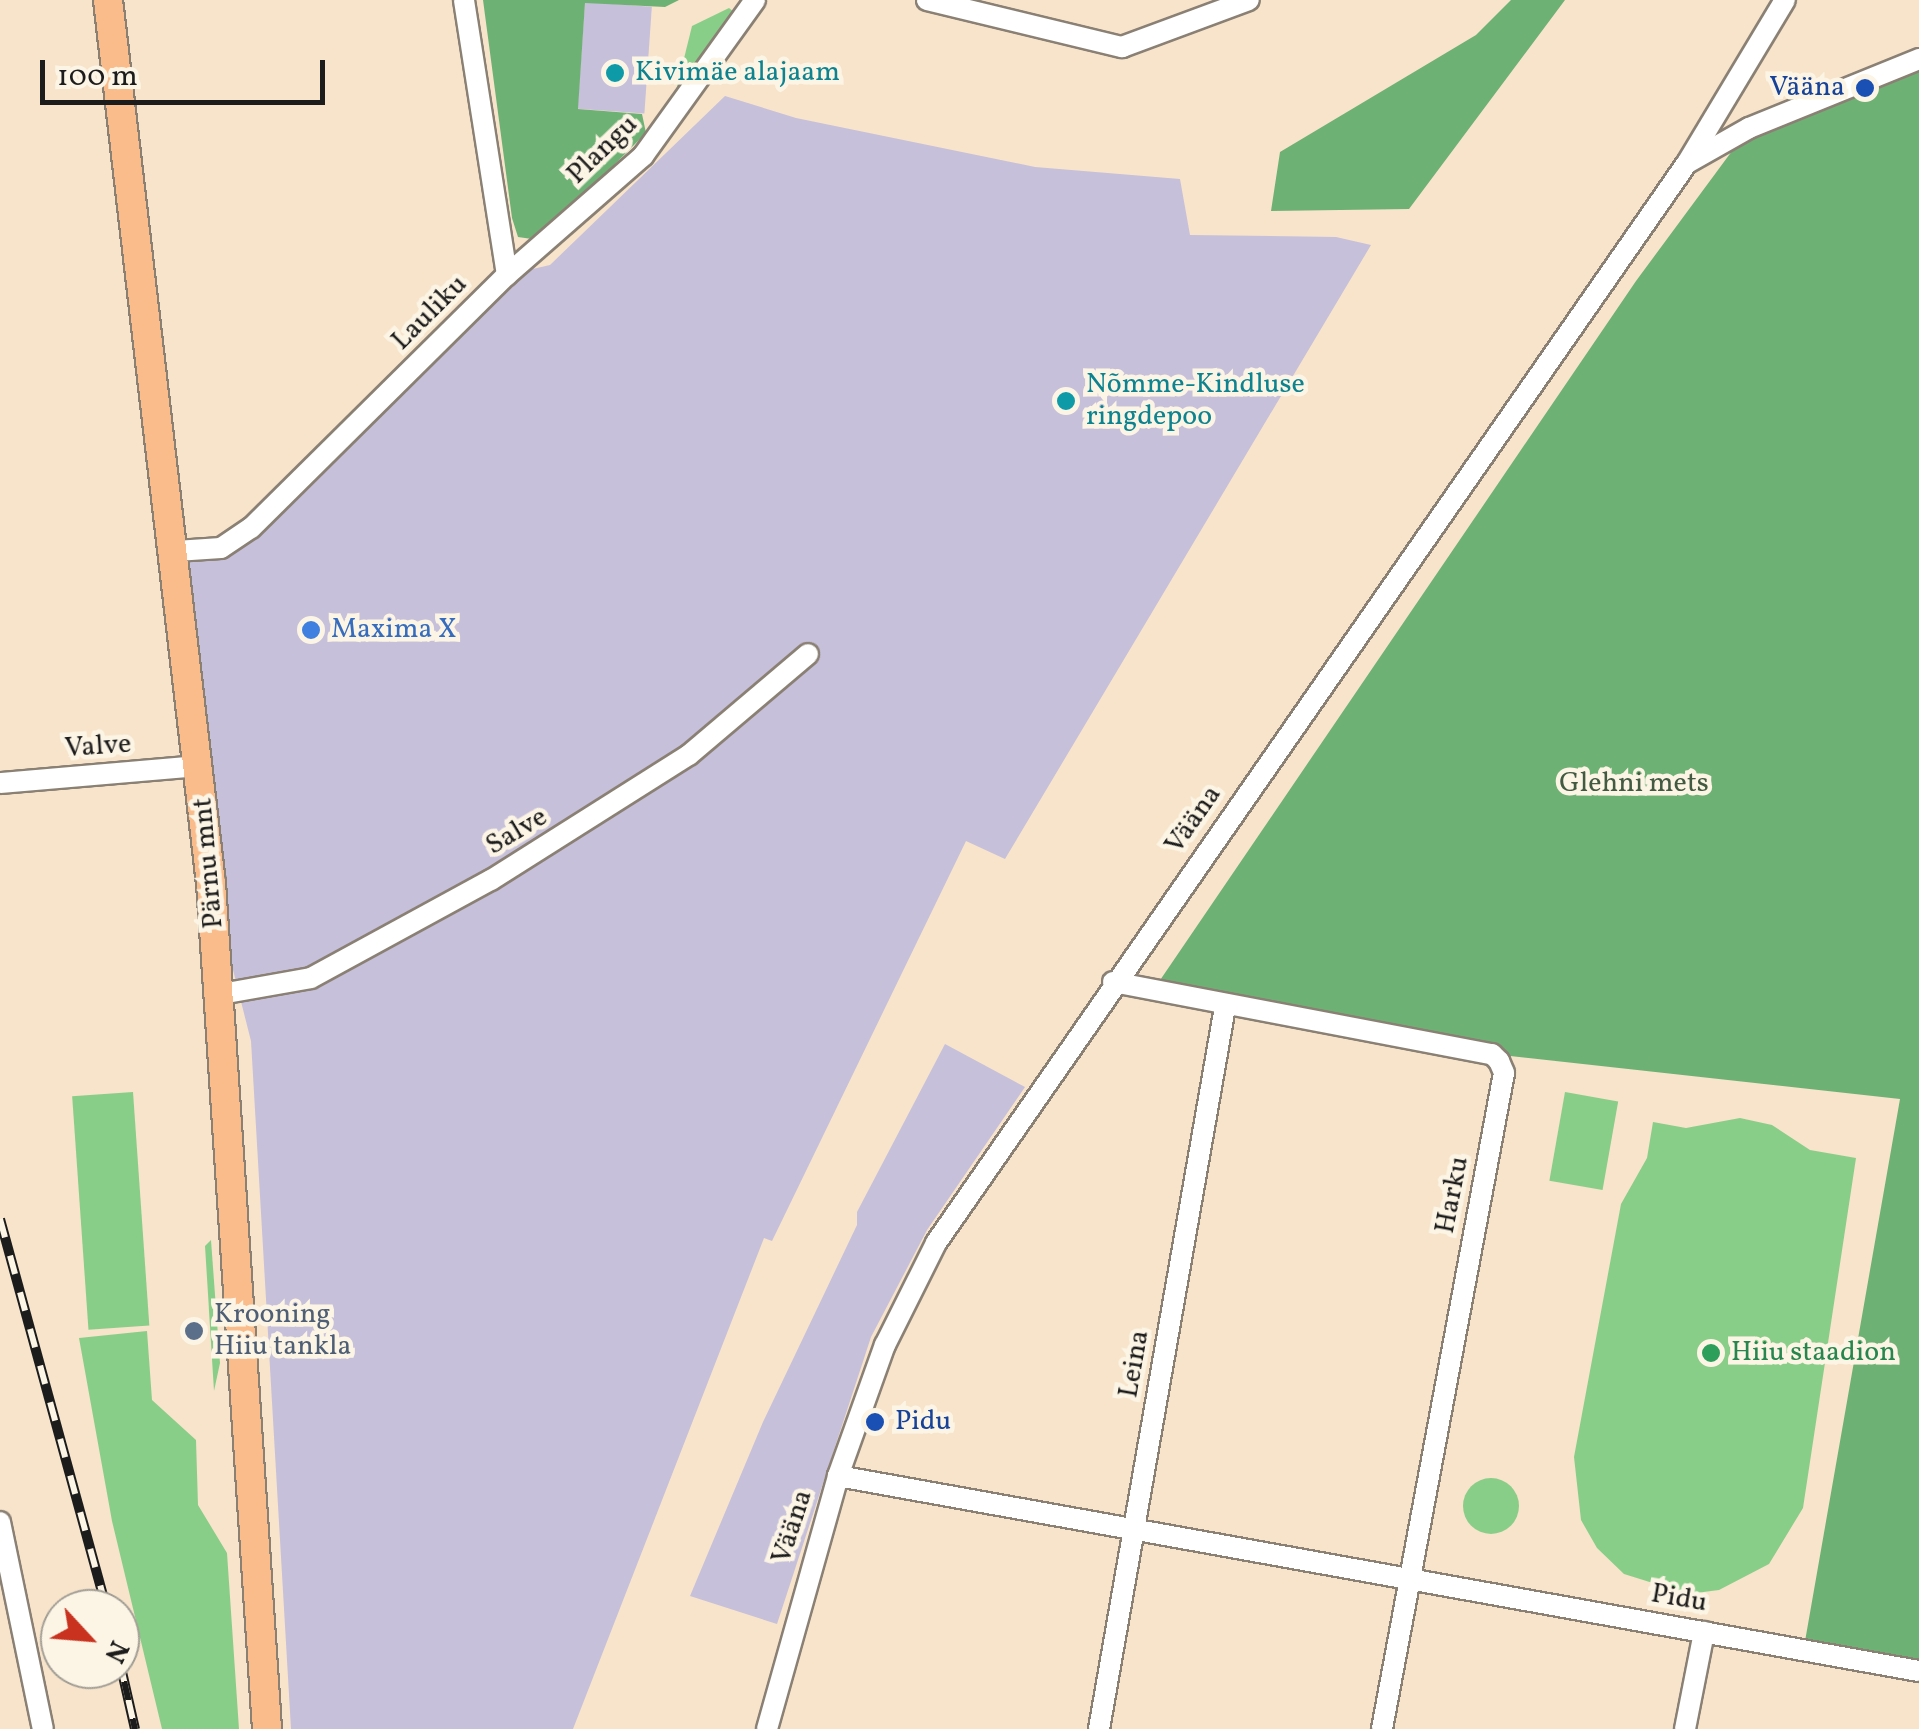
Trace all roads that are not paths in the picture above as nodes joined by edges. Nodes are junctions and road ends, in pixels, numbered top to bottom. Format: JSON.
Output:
{"nodes":[{"id":1,"x":108,"y":0,"type":"edge"},
{"id":2,"x":464,"y":0,"type":"edge"},
{"id":3,"x":756,"y":0,"type":"edge"},
{"id":4,"x":927,"y":0,"type":"edge"},
{"id":5,"x":1249,"y":0,"type":"edge"},
{"id":6,"x":1785,"y":0,"type":"edge"},
{"id":7,"x":1919,"y":59,"type":"edge"},
{"id":8,"x":1688,"y":163,"type":"junction"},
{"id":9,"x":507,"y":276,"type":"junction"},
{"id":10,"x":176,"y":551,"type":"junction"},
{"id":11,"x":808,"y":654,"type":"dead end"},
{"id":12,"x":200,"y":766,"type":"junction"},
{"id":13,"x":0,"y":783,"type":"edge"},
{"id":14,"x":1113,"y":982,"type":"junction"},
{"id":15,"x":221,"y":994,"type":"junction"},
{"id":16,"x":1225,"y":1007,"type":"junction"},
{"id":17,"x":838,"y":1476,"type":"junction"},
{"id":18,"x":0,"y":1522,"type":"edge"},
{"id":19,"x":1135,"y":1527,"type":"junction"},
{"id":20,"x":1411,"y":1580,"type":"junction"},
{"id":21,"x":1704,"y":1632,"type":"junction"},
{"id":22,"x":1919,"y":1671,"type":"edge"},
{"id":23,"x":43,"y":1729,"type":"edge"},
{"id":24,"x":267,"y":1729,"type":"edge"},
{"id":25,"x":767,"y":1729,"type":"edge"},
{"id":26,"x":1099,"y":1729,"type":"edge"},
{"id":27,"x":1382,"y":1729,"type":"edge"},
{"id":28,"x":1685,"y":1729,"type":"edge"}],
"edges":[{"from":1,"to":10,"type":"main road","name":"Pärnu mnt"},
{"from":2,"to":9,"type":"street","name":"Lauliku"},
{"from":3,"to":9,"type":"street","name":"Plangu"},
{"from":4,"to":5,"type":"street"},
{"from":6,"to":8,"type":"street","name":"Vääna"},
{"from":7,"to":8,"type":"street"},
{"from":8,"to":14,"type":"street","name":"Vääna"},
{"from":9,"to":10,"type":"street","name":"Lauliku"},
{"from":10,"to":12,"type":"main road","name":"Pärnu mnt"},
{"from":11,"to":15,"type":"street","name":"Salve"},
{"from":12,"to":13,"type":"street","name":"Valve"},
{"from":12,"to":15,"type":"main road","name":"Pärnu mnt"},
{"from":14,"to":16,"type":"street","name":"Harku"},
{"from":14,"to":17,"type":"street","name":"Vääna"},
{"from":15,"to":24,"type":"main road","name":"Pärnu mnt"},
{"from":16,"to":19,"type":"street","name":"Leina"},
{"from":16,"to":20,"type":"street","name":"Harku"},
{"from":17,"to":19,"type":"street","name":"Pidu"},
{"from":17,"to":25,"type":"street","name":"Vääna"},
{"from":18,"to":23,"type":"street"},
{"from":19,"to":20,"type":"street","name":"Pidu"},
{"from":19,"to":26,"type":"street","name":"Leina"},
{"from":20,"to":21,"type":"street","name":"Pidu"},
{"from":20,"to":27,"type":"street","name":"Harku"},
{"from":21,"to":22,"type":"street","name":"Pidu"},
{"from":21,"to":28,"type":"street"}]}
